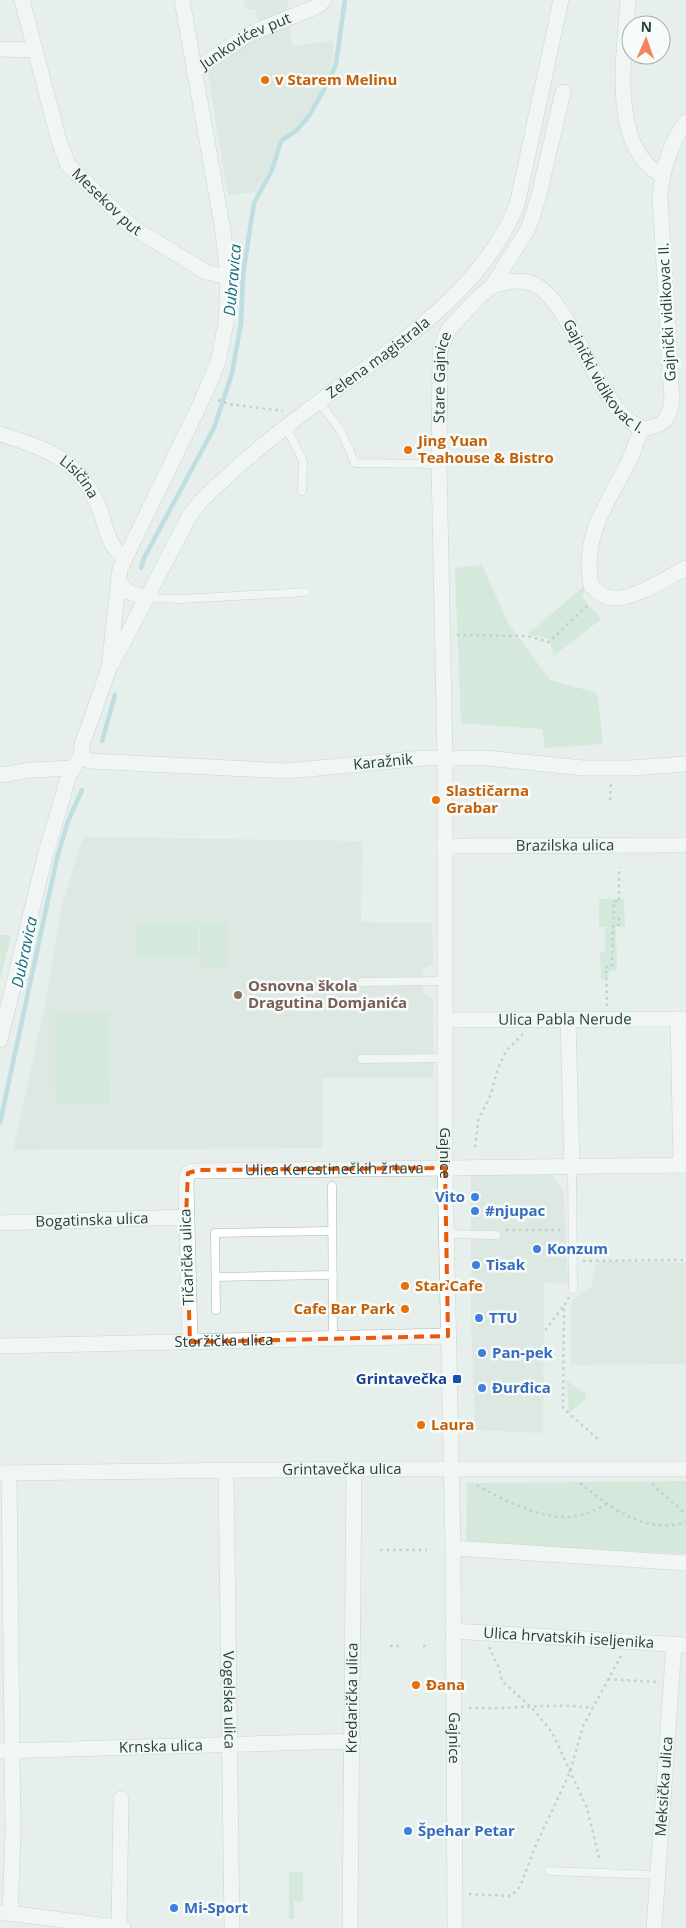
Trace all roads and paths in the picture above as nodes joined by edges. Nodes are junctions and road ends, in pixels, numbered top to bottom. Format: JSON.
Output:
{"nodes":[{"id":1,"x":22,"y":0,"type":"edge"},
{"id":2,"x":182,"y":0,"type":"edge"},
{"id":3,"x":324,"y":0,"type":"edge"},
{"id":4,"x":561,"y":0,"type":"edge"},
{"id":5,"x":628,"y":0,"type":"edge"},
{"id":6,"x":0,"y":49,"type":"edge"},
{"id":7,"x":34,"y":50,"type":"junction"},
{"id":8,"x":194,"y":71,"type":"junction"},
{"id":9,"x":563,"y":92,"type":"dead end"},
{"id":10,"x":686,"y":122,"type":"edge"},
{"id":11,"x":661,"y":175,"type":"junction"},
{"id":12,"x":228,"y":277,"type":"junction"},
{"id":13,"x":492,"y":286,"type":"junction"},
{"id":14,"x":218,"y":400,"type":"dead end"},
{"id":15,"x":319,"y":402,"type":"junction"},
{"id":16,"x":285,"y":411,"type":"dead end"},
{"id":17,"x":286,"y":427,"type":"junction"},
{"id":18,"x":642,"y":429,"type":"junction"},
{"id":19,"x":0,"y":434,"type":"edge"},
{"id":20,"x":439,"y":464,"type":"junction"},
{"id":21,"x":302,"y":491,"type":"dead end"},
{"id":22,"x":125,"y":557,"type":"junction"},
{"id":23,"x":686,"y":568,"type":"edge"},
{"id":24,"x":118,"y":581,"type":"junction"},
{"id":25,"x":306,"y":592,"type":"dead end"},
{"id":26,"x":600,"y":594,"type":"junction"},
{"id":27,"x":146,"y":598,"type":"junction"},
{"id":28,"x":461,"y":635,"type":"dead end"},
{"id":29,"x":110,"y":668,"type":"junction"},
{"id":30,"x":445,"y":758,"type":"junction"},
{"id":31,"x":77,"y":762,"type":"junction"},
{"id":32,"x":686,"y":764,"type":"edge"},
{"id":33,"x":0,"y":775,"type":"edge"},
{"id":34,"x":610,"y":788,"type":"dead end"},
{"id":35,"x":610,"y":800,"type":"dead end"},
{"id":36,"x":686,"y":845,"type":"edge"},
{"id":37,"x":444,"y":846,"type":"junction"},
{"id":38,"x":619,"y":867,"type":"dead end"},
{"id":39,"x":444,"y":981,"type":"junction"},
{"id":40,"x":362,"y":982,"type":"joint"},
{"id":41,"x":277,"y":986,"type":"dead end"},
{"id":42,"x":607,"y":1010,"type":"dead end"},
{"id":43,"x":682,"y":1019,"type":"edge"},
{"id":44,"x":445,"y":1020,"type":"junction"},
{"id":45,"x":568,"y":1020,"type":"junction"},
{"id":46,"x":528,"y":1029,"type":"dead end"},
{"id":47,"x":0,"y":1040,"type":"edge"},
{"id":48,"x":445,"y":1058,"type":"junction"},
{"id":49,"x":362,"y":1059,"type":"dead end"},
{"id":50,"x":475,"y":1147,"type":"dead end"},
{"id":51,"x":683,"y":1165,"type":"edge"},
{"id":52,"x":572,"y":1166,"type":"junction"},
{"id":53,"x":445,"y":1168,"type":"junction"},
{"id":54,"x":188,"y":1174,"type":"joint"},
{"id":55,"x":332,"y":1186,"type":"dead end"},
{"id":56,"x":186,"y":1217,"type":"junction"},
{"id":57,"x":0,"y":1223,"type":"edge"},
{"id":58,"x":565,"y":1230,"type":"dead end"},
{"id":59,"x":331,"y":1231,"type":"junction"},
{"id":60,"x":497,"y":1233,"type":"joint"},
{"id":61,"x":446,"y":1234,"type":"junction"},
{"id":62,"x":686,"y":1260,"type":"edge"},
{"id":63,"x":573,"y":1261,"type":"junction"},
{"id":64,"x":333,"y":1275,"type":"junction"},
{"id":65,"x":216,"y":1277,"type":"junction"},
{"id":66,"x":573,"y":1290,"type":"joint"},
{"id":67,"x":564,"y":1306,"type":"junction"},
{"id":68,"x":216,"y":1310,"type":"dead end"},
{"id":69,"x":545,"y":1330,"type":"dead end"},
{"id":70,"x":448,"y":1336,"type":"junction"},
{"id":71,"x":333,"y":1337,"type":"junction"},
{"id":72,"x":190,"y":1342,"type":"junction"},
{"id":73,"x":0,"y":1346,"type":"edge"},
{"id":74,"x":600,"y":1440,"type":"dead end"},
{"id":75,"x":354,"y":1468,"type":"junction"},
{"id":76,"x":451,"y":1468,"type":"junction"},
{"id":77,"x":686,"y":1469,"type":"edge"},
{"id":78,"x":226,"y":1470,"type":"junction"},
{"id":79,"x":5,"y":1473,"type":"edge"},
{"id":80,"x":578,"y":1482,"type":"dead end"},
{"id":81,"x":650,"y":1483,"type":"dead end"},
{"id":82,"x":475,"y":1484,"type":"dead end"},
{"id":83,"x":606,"y":1504,"type":"junction"},
{"id":84,"x":686,"y":1514,"type":"edge"},
{"id":85,"x":686,"y":1522,"type":"edge"},
{"id":86,"x":453,"y":1548,"type":"junction"},
{"id":87,"x":380,"y":1550,"type":"dead end"},
{"id":88,"x":427,"y":1550,"type":"dead end"},
{"id":89,"x":686,"y":1563,"type":"edge"},
{"id":90,"x":453,"y":1631,"type":"junction"},
{"id":91,"x":680,"y":1644,"type":"edge"},
{"id":92,"x":487,"y":1645,"type":"dead end"},
{"id":93,"x":390,"y":1646,"type":"dead end"},
{"id":94,"x":399,"y":1646,"type":"dead end"},
{"id":95,"x":423,"y":1646,"type":"dead end"},
{"id":96,"x":428,"y":1646,"type":"dead end"},
{"id":97,"x":626,"y":1648,"type":"dead end"},
{"id":98,"x":608,"y":1678,"type":"junction"},
{"id":99,"x":663,"y":1682,"type":"dead end"},
{"id":100,"x":529,"y":1707,"type":"junction"},
{"id":101,"x":468,"y":1708,"type":"dead end"},
{"id":102,"x":593,"y":1708,"type":"junction"},
{"id":103,"x":353,"y":1741,"type":"junction"},
{"id":104,"x":231,"y":1744,"type":"junction"},
{"id":105,"x":6,"y":1751,"type":"edge"},
{"id":106,"x":570,"y":1772,"type":"junction"},
{"id":107,"x":121,"y":1799,"type":"dead end"},
{"id":108,"x":602,"y":1865,"type":"dead end"},
{"id":109,"x":549,"y":1871,"type":"dead end"},
{"id":110,"x":658,"y":1875,"type":"junction"},
{"id":111,"x":469,"y":1894,"type":"dead end"},
{"id":112,"x":5,"y":1913,"type":"edge"},
{"id":113,"x":118,"y":1928,"type":"edge"},
{"id":114,"x":123,"y":1928,"type":"edge"},
{"id":115,"x":232,"y":1928,"type":"edge"},
{"id":116,"x":350,"y":1928,"type":"edge"},
{"id":117,"x":455,"y":1928,"type":"edge"},
{"id":118,"x":654,"y":1928,"type":"edge"}],
"edges":[{"from":1,"to":7,"type":"street","name":"Mesekov put"},
{"from":2,"to":8,"type":"street"},
{"from":3,"to":8,"type":"street","name":"Junkovićev put"},
{"from":4,"to":15,"type":"street","name":"Zelena magistrala"},
{"from":5,"to":11,"type":"street"},
{"from":6,"to":7,"type":"street"},
{"from":7,"to":12,"type":"street","name":"Mesekov put"},
{"from":8,"to":12,"type":"street"},
{"from":9,"to":13,"type":"street","name":"Stare Gajnice"},
{"from":10,"to":11,"type":"street","name":"Gajnički vidikovac II."},
{"from":11,"to":18,"type":"street","name":"Gajnički vidikovac II."},
{"from":12,"to":22,"type":"street"},
{"from":13,"to":18,"type":"street","name":"Gajnički vidikovac I."},
{"from":13,"to":20,"type":"street","name":"Stare Gajnice"},
{"from":14,"to":16,"type":"path"},
{"from":15,"to":17,"type":"street","name":"Zelena magistrala"},
{"from":15,"to":20,"type":"lane"},
{"from":17,"to":21,"type":"lane"},
{"from":17,"to":27,"type":"street","name":"Zelena magistrala"},
{"from":18,"to":26,"type":"street","name":"Gajnički vidikovac I."},
{"from":19,"to":22,"type":"street","name":"Lisičina"},
{"from":20,"to":30,"type":"street","name":"Stare Gajnice"},
{"from":22,"to":24,"type":"street"},
{"from":23,"to":26,"type":"street"},
{"from":24,"to":27,"type":"street"},
{"from":24,"to":29,"type":"street"},
{"from":25,"to":27,"type":"lane"},
{"from":26,"to":28,"type":"path"},
{"from":27,"to":29,"type":"street","name":"Zelena magistrala"},
{"from":29,"to":31,"type":"street"},
{"from":30,"to":31,"type":"street","name":"Karažnik"},
{"from":30,"to":32,"type":"street","name":"Karažnik"},
{"from":30,"to":37,"type":"street","name":"Gajnice"},
{"from":31,"to":33,"type":"street","name":"Karažnik"},
{"from":31,"to":47,"type":"street"},
{"from":34,"to":35,"type":"path"},
{"from":36,"to":37,"type":"street","name":"Brazilska ulica"},
{"from":37,"to":39,"type":"street","name":"Gajnice"},
{"from":38,"to":42,"type":"path"},
{"from":39,"to":40,"type":"lane"},
{"from":39,"to":44,"type":"street","name":"Gajnice"},
{"from":40,"to":41,"type":"path"},
{"from":43,"to":45,"type":"street","name":"Ulica Pabla Nerude"},
{"from":43,"to":51,"type":"street","name":"Ulica Kerestinečkih žrtava"},
{"from":44,"to":45,"type":"street","name":"Ulica Pabla Nerude"},
{"from":44,"to":48,"type":"street","name":"Gajnice"},
{"from":45,"to":52,"type":"street"},
{"from":46,"to":50,"type":"path"},
{"from":48,"to":49,"type":"lane"},
{"from":48,"to":53,"type":"street","name":"Gajnice"},
{"from":51,"to":52,"type":"street","name":"Ulica Kerestinečkih žrtava"},
{"from":52,"to":53,"type":"street","name":"Ulica Kerestinečkih žrtava"},
{"from":52,"to":63,"type":"lane"},
{"from":53,"to":54,"type":"street","name":"Ulica Kerestinečkih žrtava"},
{"from":53,"to":61,"type":"street","name":"Gajnice"},
{"from":54,"to":56,"type":"street","name":"Tičarička ulica"},
{"from":55,"to":59,"type":"lane"},
{"from":56,"to":57,"type":"street","name":"Bogatinska ulica"},
{"from":56,"to":72,"type":"street","name":"Tičarička ulica"},
{"from":58,"to":60,"type":"path"},
{"from":59,"to":64,"type":"lane"},
{"from":59,"to":65,"type":"lane"},
{"from":60,"to":61,"type":"lane"},
{"from":61,"to":70,"type":"street","name":"Gajnice"},
{"from":62,"to":63,"type":"path"},
{"from":63,"to":66,"type":"lane"},
{"from":64,"to":65,"type":"lane"},
{"from":64,"to":71,"type":"lane"},
{"from":65,"to":68,"type":"lane"},
{"from":66,"to":67,"type":"path"},
{"from":67,"to":69,"type":"path"},
{"from":67,"to":74,"type":"path"},
{"from":70,"to":71,"type":"street","name":"Storžička ulica"},
{"from":70,"to":76,"type":"street","name":"Gajnice"},
{"from":71,"to":72,"type":"street","name":"Storžička ulica"},
{"from":72,"to":73,"type":"street","name":"Storžička ulica"},
{"from":75,"to":76,"type":"street","name":"Grintavečka ulica"},
{"from":75,"to":78,"type":"street","name":"Grintavečka ulica"},
{"from":75,"to":103,"type":"street","name":"Kredarička ulica"},
{"from":76,"to":77,"type":"street","name":"Grintavečka ulica"},
{"from":76,"to":86,"type":"street","name":"Gajnice"},
{"from":78,"to":79,"type":"street","name":"Grintavečka ulica"},
{"from":78,"to":104,"type":"street","name":"Vogelska ulica"},
{"from":79,"to":105,"type":"street"},
{"from":80,"to":83,"type":"path"},
{"from":81,"to":84,"type":"path"},
{"from":82,"to":83,"type":"path"},
{"from":83,"to":85,"type":"path"},
{"from":86,"to":89,"type":"street"},
{"from":86,"to":90,"type":"street","name":"Gajnice"},
{"from":87,"to":88,"type":"path"},
{"from":90,"to":91,"type":"street","name":"Ulica hrvatskih iseljenika"},
{"from":90,"to":117,"type":"street","name":"Gajnice"},
{"from":91,"to":110,"type":"street","name":"Meksička ulica"},
{"from":92,"to":100,"type":"path"},
{"from":93,"to":94,"type":"path"},
{"from":95,"to":96,"type":"path"},
{"from":97,"to":98,"type":"path"},
{"from":98,"to":99,"type":"path"},
{"from":98,"to":102,"type":"path"},
{"from":100,"to":101,"type":"path"},
{"from":100,"to":102,"type":"path"},
{"from":100,"to":106,"type":"path"},
{"from":102,"to":106,"type":"path"},
{"from":103,"to":104,"type":"street","name":"Krnska ulica"},
{"from":103,"to":116,"type":"street","name":"Kredarička ulica"},
{"from":104,"to":105,"type":"street","name":"Krnska ulica"},
{"from":104,"to":115,"type":"street","name":"Vogelska ulica"},
{"from":105,"to":112,"type":"street"},
{"from":106,"to":108,"type":"path"},
{"from":106,"to":111,"type":"path"},
{"from":107,"to":113,"type":"street"},
{"from":109,"to":110,"type":"lane"},
{"from":110,"to":118,"type":"street","name":"Meksička ulica"},
{"from":112,"to":113,"type":"street"},
{"from":113,"to":114,"type":"street"}]}
